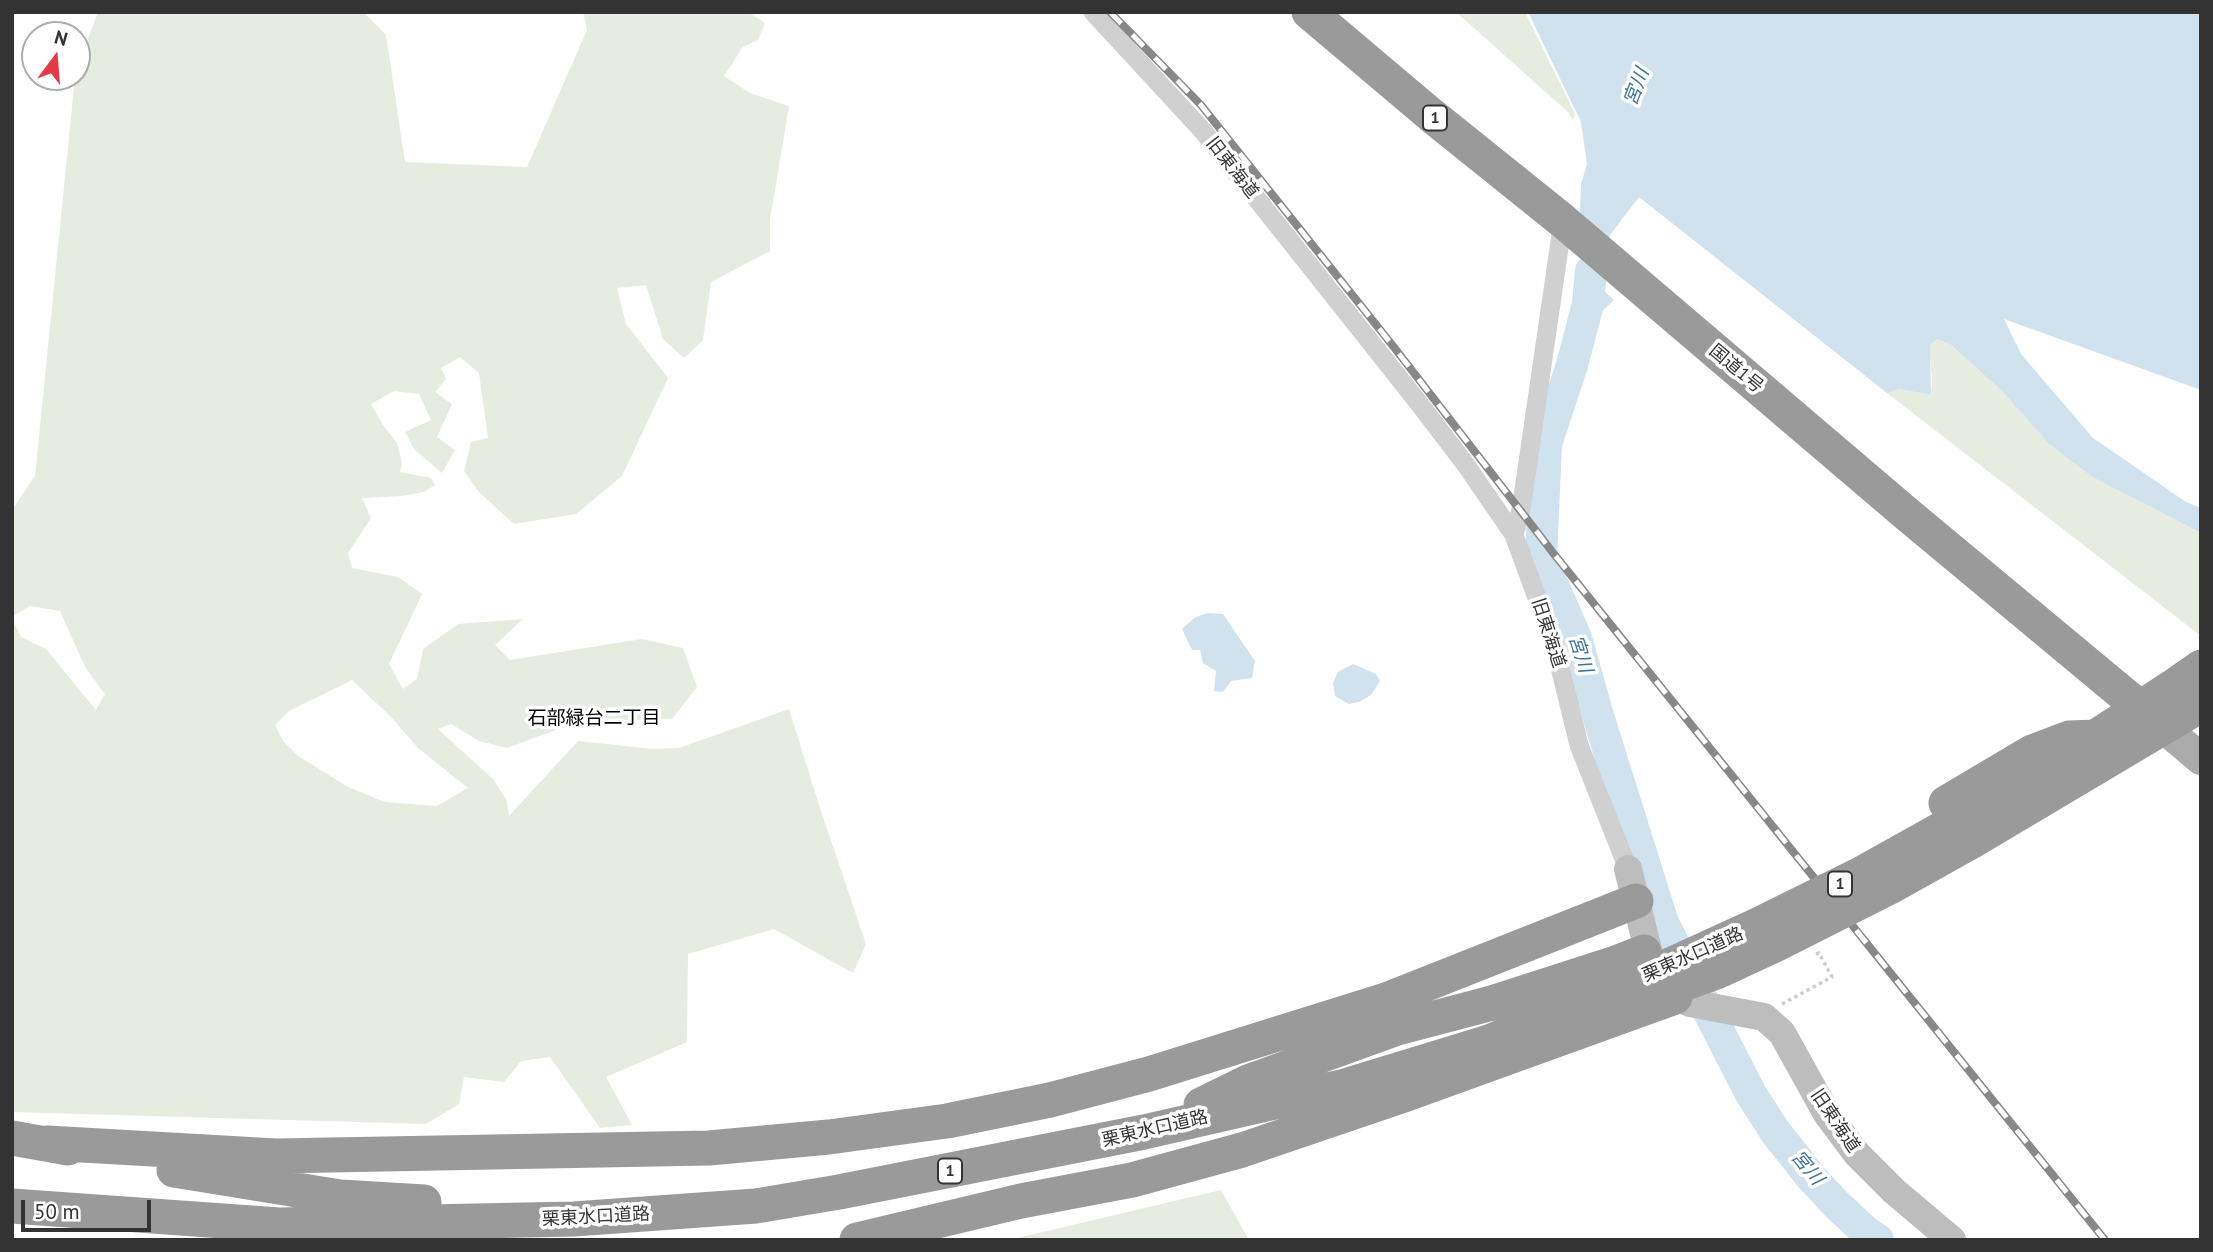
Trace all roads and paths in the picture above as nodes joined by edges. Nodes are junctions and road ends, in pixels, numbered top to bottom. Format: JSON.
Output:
{"nodes":[{"id":1,"x":1093,"y":12,"type":"edge"},
{"id":2,"x":1309,"y":12,"type":"edge"},
{"id":3,"x":1569,"y":226,"type":"junction"},
{"id":4,"x":1514,"y":535,"type":"junction"},
{"id":5,"x":2201,"y":667,"type":"edge"},
{"id":6,"x":2201,"y":705,"type":"edge"},
{"id":7,"x":2163,"y":727,"type":"junction"},
{"id":8,"x":2201,"y":759,"type":"edge"},
{"id":9,"x":1632,"y":885,"type":"junction"},
{"id":10,"x":1810,"y":957,"type":"dead end"},
{"id":11,"x":1685,"y":1001,"type":"junction"},
{"id":12,"x":1780,"y":1005,"type":"dead end"},
{"id":13,"x":1489,"y":1042,"type":"junction"},
{"id":14,"x":1144,"y":1132,"type":"junction"},
{"id":15,"x":12,"y":1138,"type":"edge"},
{"id":16,"x":47,"y":1143,"type":"junction"},
{"id":17,"x":12,"y":1206,"type":"edge"},
{"id":18,"x":756,"y":1206,"type":"junction"},
{"id":19,"x":613,"y":1240,"type":"edge"},
{"id":20,"x":857,"y":1240,"type":"edge"},
{"id":21,"x":1952,"y":1240,"type":"edge"}],
"edges":[{"from":1,"to":4,"type":"street","name":"旧東海道"},
{"from":2,"to":3,"type":"highway","name":"国道1号","number":"1"},
{"from":3,"to":4,"type":"street"},
{"from":3,"to":7,"type":"highway","name":"国道1号","number":"1"},
{"from":4,"to":9,"type":"street","name":"旧東海道"},
{"from":5,"to":13,"type":"highway","name":"栗東水口道路","number":"1","bridge":true},
{"from":6,"to":7,"type":"highway","number":"1"},
{"from":7,"to":8,"type":"main road"},
{"from":7,"to":13,"type":"highway","number":"1","bridge":true},
{"from":7,"to":14,"type":"highway","number":"1","bridge":true},
{"from":9,"to":11,"type":"street","name":"旧東海道"},
{"from":9,"to":16,"type":"highway"},
{"from":10,"to":12,"type":"path"},
{"from":11,"to":20,"type":"highway"},
{"from":11,"to":21,"type":"street","name":"旧東海道"},
{"from":13,"to":14,"type":"highway","name":"栗東水口道路","number":"1"},
{"from":14,"to":18,"type":"highway","name":"栗東水口道路","number":"1"},
{"from":15,"to":16,"type":"highway"},
{"from":16,"to":18,"type":"highway"},
{"from":17,"to":18,"type":"highway","name":"栗東水口道路","number":"1"},
{"from":18,"to":19,"type":"highway"}]}
